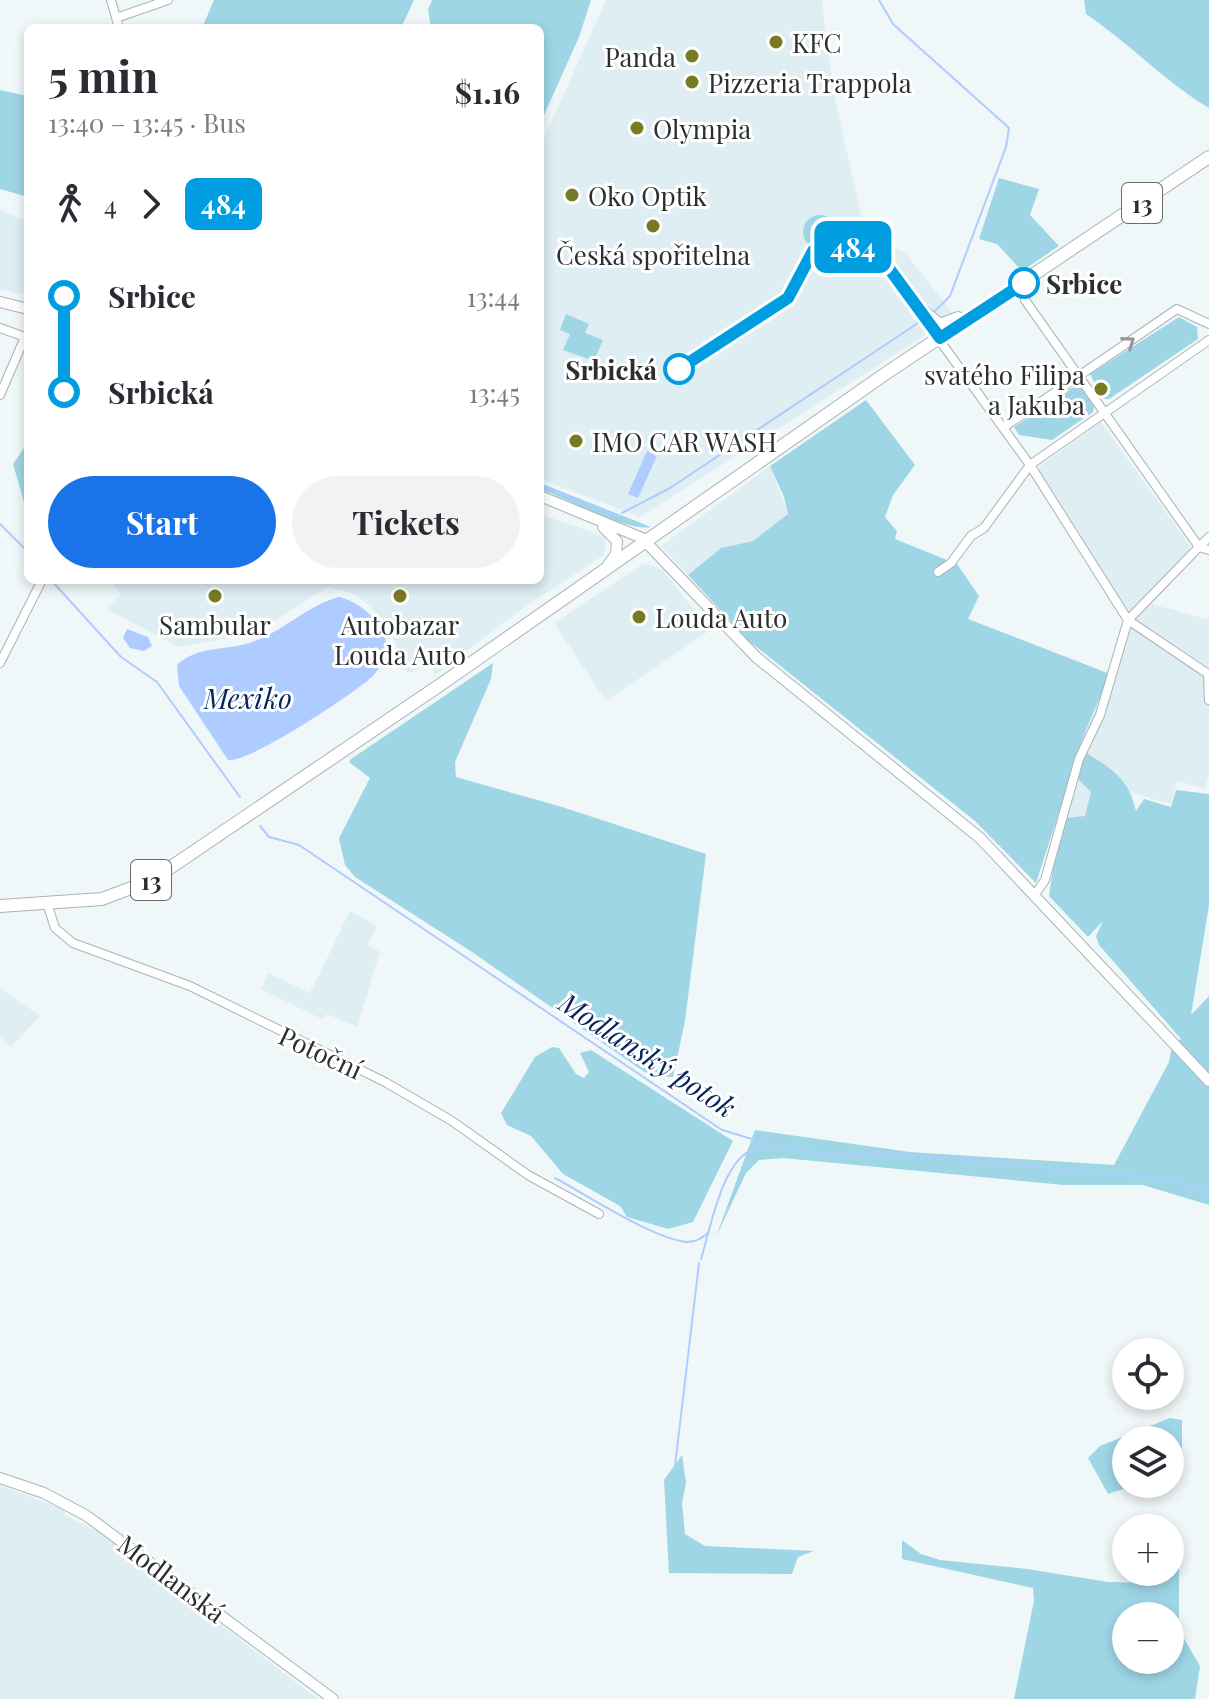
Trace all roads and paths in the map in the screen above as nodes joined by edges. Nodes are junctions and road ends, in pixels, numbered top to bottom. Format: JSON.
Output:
{"nodes":[{"id":1,"x":111,"y":0,"type":"edge"},
{"id":2,"x":168,"y":0,"type":"edge"},
{"id":3,"x":116,"y":18,"type":"junction"},
{"id":4,"x":118,"y":24,"type":"edge"},
{"id":5,"x":1209,"y":157,"type":"edge"},
{"id":6,"x":1021,"y":285,"type":"junction"},
{"id":7,"x":1025,"y":300,"type":"dead end"},
{"id":8,"x":0,"y":302,"type":"edge"},
{"id":9,"x":916,"y":306,"type":"dead end"},
{"id":10,"x":24,"y":308,"type":"edge"},
{"id":11,"x":927,"y":323,"type":"dead end"},
{"id":12,"x":1209,"y":324,"type":"edge"},
{"id":13,"x":0,"y":328,"type":"edge"},
{"id":14,"x":24,"y":337,"type":"edge"},
{"id":15,"x":940,"y":338,"type":"junction"},
{"id":16,"x":1209,"y":340,"type":"edge"},
{"id":17,"x":24,"y":344,"type":"edge"},
{"id":18,"x":1081,"y":376,"type":"junction"},
{"id":19,"x":0,"y":395,"type":"edge"},
{"id":20,"x":1105,"y":411,"type":"junction"},
{"id":21,"x":1004,"y":427,"type":"junction"},
{"id":22,"x":1030,"y":465,"type":"junction"},
{"id":23,"x":544,"y":498,"type":"edge"},
{"id":24,"x":578,"y":511,"type":"junction"},
{"id":25,"x":1209,"y":537,"type":"edge"},
{"id":26,"x":646,"y":542,"type":"junction"},
{"id":27,"x":1199,"y":547,"type":"junction"},
{"id":28,"x":1209,"y":550,"type":"edge"},
{"id":29,"x":938,"y":572,"type":"dead end"},
{"id":30,"x":600,"y":573,"type":"junction"},
{"id":31,"x":40,"y":584,"type":"edge"},
{"id":32,"x":1128,"y":620,"type":"junction"},
{"id":33,"x":0,"y":663,"type":"edge"},
{"id":34,"x":1208,"y":675,"type":"edge"},
{"id":35,"x":1209,"y":700,"type":"edge"},
{"id":36,"x":1034,"y":896,"type":"junction"},
{"id":37,"x":47,"y":903,"type":"junction"},
{"id":38,"x":0,"y":906,"type":"edge"},
{"id":39,"x":1209,"y":1081,"type":"edge"},
{"id":40,"x":599,"y":1214,"type":"dead end"},
{"id":41,"x":0,"y":1478,"type":"edge"},
{"id":42,"x":333,"y":1699,"type":"edge"}],
"edges":[{"from":1,"to":3,"type":"street"},
{"from":2,"to":3,"type":"street"},
{"from":3,"to":4,"type":"street"},
{"from":5,"to":6,"type":"main road","number":"13"},
{"from":6,"to":9,"type":"main road"},
{"from":6,"to":15,"type":"main road","number":"13"},
{"from":7,"to":18,"type":"street"},
{"from":8,"to":10,"type":"street"},
{"from":11,"to":15,"type":"street"},
{"from":18,"to":12,"type":"street","one_way":true},
{"from":13,"to":14,"type":"street"},
{"from":15,"to":21,"type":"street"},
{"from":15,"to":26,"type":"main road","number":"13"},
{"from":16,"to":20,"type":"street"},
{"from":17,"to":19,"type":"street"},
{"from":18,"to":20,"type":"street"},
{"from":18,"to":21,"type":"street"},
{"from":20,"to":22,"type":"street"},
{"from":20,"to":27,"type":"street"},
{"from":21,"to":22,"type":"street"},
{"from":22,"to":29,"type":"street"},
{"from":22,"to":32,"type":"street"},
{"from":23,"to":24,"type":"street"},
{"from":24,"to":26,"type":"street"},
{"from":24,"to":30,"type":"street"},
{"from":25,"to":27,"type":"street"},
{"from":26,"to":30,"type":"main road","number":"13"},
{"from":26,"to":36,"type":"street"},
{"from":27,"to":28,"type":"street"},
{"from":27,"to":32,"type":"street"},
{"from":30,"to":37,"type":"main road","number":"13"},
{"from":31,"to":33,"type":"street"},
{"from":32,"to":34,"type":"street"},
{"from":32,"to":36,"type":"street"},
{"from":34,"to":35,"type":"street"},
{"from":36,"to":39,"type":"street"},
{"from":37,"to":38,"type":"main road","number":"13"},
{"from":37,"to":40,"type":"street","name":"Potoční"},
{"from":41,"to":42,"type":"street","name":"Modlanská"}]}
